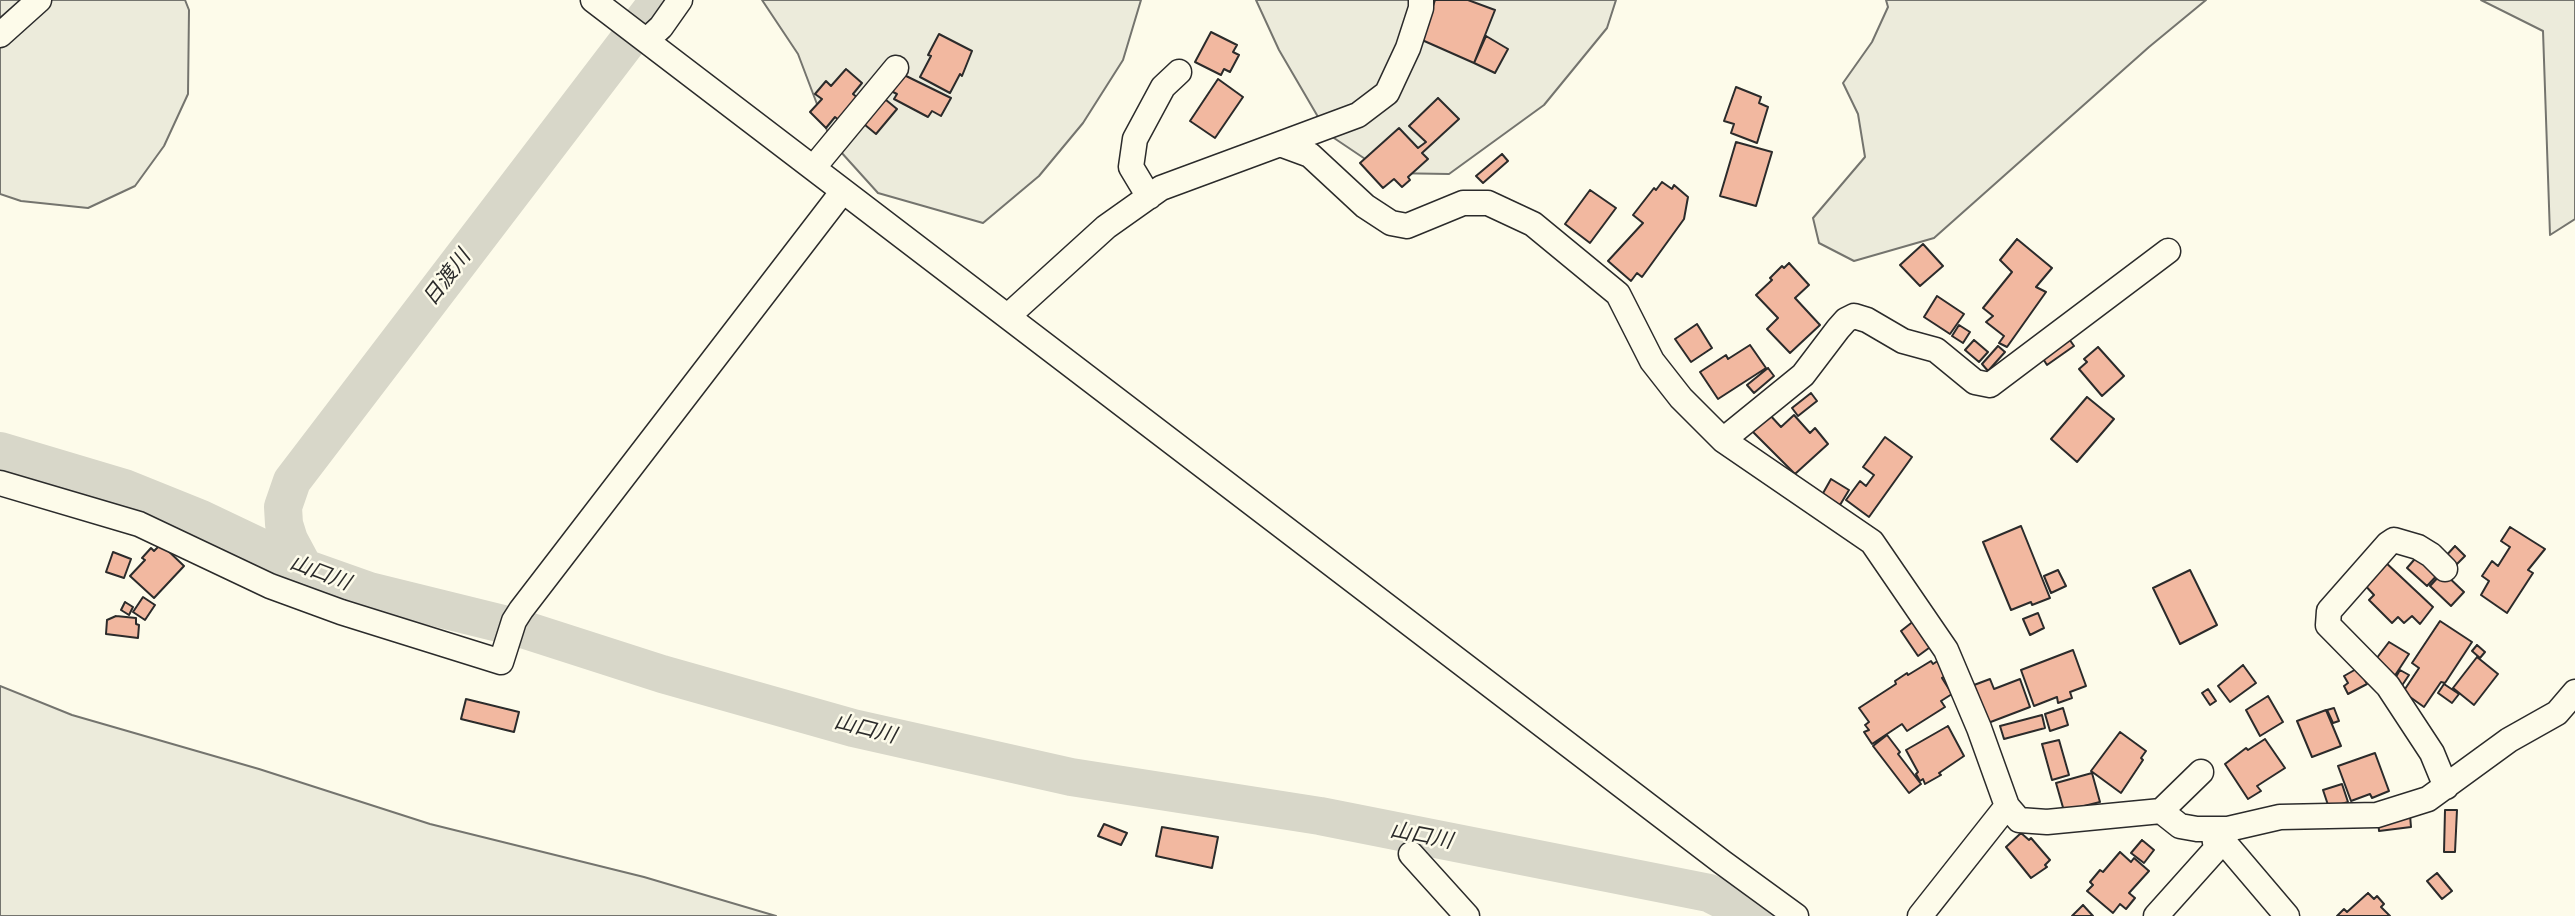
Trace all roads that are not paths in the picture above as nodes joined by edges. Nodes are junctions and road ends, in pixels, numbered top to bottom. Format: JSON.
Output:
{"nodes":[{"id":1,"x":39,"y":0,"type":"edge"},
{"id":2,"x":593,"y":0,"type":"edge"},
{"id":3,"x":680,"y":0,"type":"edge"},
{"id":4,"x":1421,"y":0,"type":"edge"},
{"id":5,"x":638,"y":34,"type":"junction"},
{"id":6,"x":0,"y":35,"type":"edge"},
{"id":7,"x":896,"y":68,"type":"dead end"},
{"id":8,"x":1179,"y":72,"type":"dead end"},
{"id":9,"x":1280,"y":144,"type":"junction"},
{"id":10,"x":814,"y":167,"type":"junction"},
{"id":11,"x":843,"y":191,"type":"junction"},
{"id":12,"x":1149,"y":197,"type":"junction"},
{"id":13,"x":2168,"y":251,"type":"dead end"},
{"id":14,"x":1008,"y":316,"type":"junction"},
{"id":15,"x":1723,"y":440,"type":"junction"},
{"id":16,"x":0,"y":483,"type":"edge"},
{"id":17,"x":2445,"y":569,"type":"dead end"},
{"id":18,"x":2575,"y":692,"type":"edge"},
{"id":19,"x":2201,"y":772,"type":"dead end"},
{"id":20,"x":2446,"y":787,"type":"junction"},
{"id":21,"x":2007,"y":806,"type":"junction"},
{"id":22,"x":2161,"y":811,"type":"junction"},
{"id":23,"x":2213,"y":829,"type":"junction"},
{"id":24,"x":1411,"y":853,"type":"dead end"},
{"id":25,"x":1467,"y":916,"type":"edge"},
{"id":26,"x":1796,"y":916,"type":"edge"},
{"id":27,"x":1920,"y":916,"type":"edge"},
{"id":28,"x":2156,"y":916,"type":"edge"},
{"id":29,"x":2287,"y":916,"type":"edge"}],
"edges":[{"from":1,"to":6,"type":"street"},
{"from":2,"to":5,"type":"street"},
{"from":3,"to":5,"type":"street"},
{"from":4,"to":9,"type":"street"},
{"from":5,"to":10,"type":"street"},
{"from":7,"to":10,"type":"street"},
{"from":8,"to":12,"type":"street"},
{"from":9,"to":12,"type":"street"},
{"from":9,"to":15,"type":"street"},
{"from":10,"to":11,"type":"street"},
{"from":11,"to":14,"type":"street"},
{"from":11,"to":16,"type":"street"},
{"from":12,"to":14,"type":"street"},
{"from":13,"to":15,"type":"street"},
{"from":14,"to":26,"type":"street"},
{"from":15,"to":21,"type":"street"},
{"from":17,"to":20,"type":"street"},
{"from":18,"to":20,"type":"street"},
{"from":19,"to":22,"type":"street"},
{"from":20,"to":23,"type":"street"},
{"from":21,"to":22,"type":"street"},
{"from":21,"to":27,"type":"street"},
{"from":22,"to":23,"type":"street"},
{"from":23,"to":28,"type":"street"},
{"from":23,"to":29,"type":"street"},
{"from":24,"to":25,"type":"street"}]}
